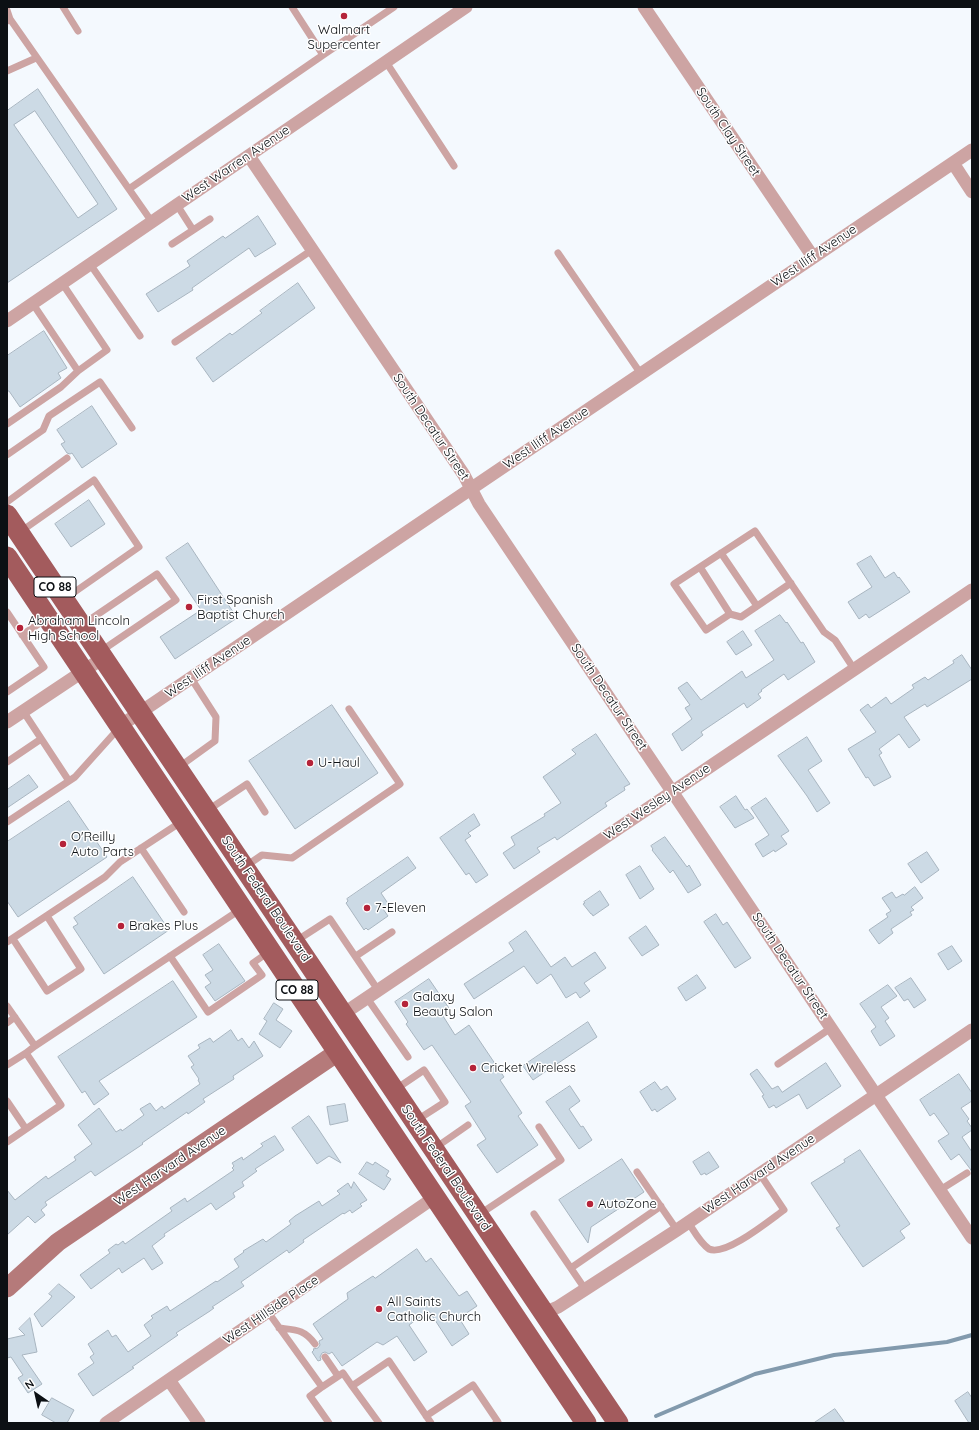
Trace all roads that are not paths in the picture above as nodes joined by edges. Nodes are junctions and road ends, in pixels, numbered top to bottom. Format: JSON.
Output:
{"nodes":[{"id":1,"x":63,"y":7,"type":"edge"},
{"id":2,"x":292,"y":7,"type":"edge"},
{"id":3,"x":394,"y":7,"type":"edge"},
{"id":4,"x":466,"y":7,"type":"edge"},
{"id":5,"x":644,"y":7,"type":"edge"},
{"id":6,"x":7,"y":10,"type":"edge"},
{"id":7,"x":8,"y":20,"type":"edge"},
{"id":8,"x":78,"y":31,"type":"dead end"},
{"id":9,"x":323,"y":55,"type":"junction"},
{"id":10,"x":36,"y":58,"type":"junction"},
{"id":11,"x":386,"y":62,"type":"junction"},
{"id":12,"x":7,"y":71,"type":"edge"},
{"id":13,"x":972,"y":150,"type":"edge"},
{"id":14,"x":249,"y":156,"type":"junction"},
{"id":15,"x":953,"y":163,"type":"junction"},
{"id":16,"x":454,"y":166,"type":"dead end"},
{"id":17,"x":129,"y":189,"type":"junction"},
{"id":18,"x":972,"y":192,"type":"edge"},
{"id":19,"x":177,"y":205,"type":"junction"},
{"id":20,"x":210,"y":219,"type":"dead end"},
{"id":21,"x":152,"y":222,"type":"junction"},
{"id":22,"x":193,"y":230,"type":"junction"},
{"id":23,"x":172,"y":244,"type":"dead end"},
{"id":24,"x":312,"y":250,"type":"junction"},
{"id":25,"x":558,"y":253,"type":"dead end"},
{"id":26,"x":813,"y":258,"type":"junction"},
{"id":27,"x":90,"y":264,"type":"junction"},
{"id":28,"x":62,"y":283,"type":"junction"},
{"id":29,"x":32,"y":304,"type":"junction"},
{"id":30,"x":7,"y":321,"type":"edge"},
{"id":31,"x":140,"y":336,"type":"dead end"},
{"id":32,"x":175,"y":342,"type":"dead end"},
{"id":33,"x":78,"y":371,"type":"junction"},
{"id":34,"x":641,"y":374,"type":"junction"},
{"id":35,"x":7,"y":424,"type":"edge"},
{"id":36,"x":132,"y":428,"type":"dead end"},
{"id":37,"x":7,"y":454,"type":"edge"},
{"id":38,"x":67,"y":458,"type":"dead end"},
{"id":39,"x":471,"y":489,"type":"junction"},
{"id":40,"x":7,"y":502,"type":"edge"},
{"id":41,"x":7,"y":515,"type":"edge"},
{"id":42,"x":19,"y":533,"type":"junction"},
{"id":43,"x":721,"y":553,"type":"junction"},
{"id":44,"x":7,"y":557,"type":"edge"},
{"id":45,"x":700,"y":567,"type":"junction"},
{"id":46,"x":791,"y":583,"type":"junction"},
{"id":47,"x":972,"y":590,"type":"edge"},
{"id":48,"x":64,"y":600,"type":"junction"},
{"id":49,"x":757,"y":606,"type":"junction"},
{"id":50,"x":7,"y":612,"type":"edge"},
{"id":51,"x":730,"y":614,"type":"junction"},
{"id":52,"x":48,"y":618,"type":"junction"},
{"id":53,"x":81,"y":625,"type":"junction"},
{"id":54,"x":22,"y":635,"type":"junction"},
{"id":55,"x":101,"y":655,"type":"junction"},
{"id":56,"x":854,"y":669,"type":"junction"},
{"id":57,"x":83,"y":671,"type":"junction"},
{"id":58,"x":191,"y":678,"type":"junction"},
{"id":59,"x":7,"y":692,"type":"edge"},
{"id":60,"x":349,"y":709,"type":"dead end"},
{"id":61,"x":23,"y":712,"type":"junction"},
{"id":62,"x":140,"y":713,"type":"junction"},
{"id":63,"x":7,"y":722,"type":"edge"},
{"id":64,"x":120,"y":726,"type":"junction"},
{"id":65,"x":42,"y":740,"type":"junction"},
{"id":66,"x":7,"y":762,"type":"edge"},
{"id":67,"x":177,"y":768,"type":"junction"},
{"id":68,"x":69,"y":781,"type":"junction"},
{"id":69,"x":672,"y":792,"type":"junction"},
{"id":70,"x":206,"y":811,"type":"junction"},
{"id":71,"x":265,"y":812,"type":"dead end"},
{"id":72,"x":183,"y":820,"type":"junction"},
{"id":73,"x":7,"y":822,"type":"edge"},
{"id":74,"x":141,"y":848,"type":"junction"},
{"id":75,"x":244,"y":867,"type":"junction"},
{"id":76,"x":242,"y":908,"type":"junction"},
{"id":77,"x":184,"y":912,"type":"dead end"},
{"id":78,"x":47,"y":916,"type":"junction"},
{"id":79,"x":392,"y":932,"type":"dead end"},
{"id":80,"x":10,"y":940,"type":"edge"},
{"id":81,"x":294,"y":942,"type":"junction"},
{"id":82,"x":270,"y":951,"type":"junction"},
{"id":83,"x":170,"y":956,"type":"junction"},
{"id":84,"x":356,"y":956,"type":"junction"},
{"id":85,"x":378,"y":990,"type":"junction"},
{"id":86,"x":367,"y":998,"type":"junction"},
{"id":87,"x":7,"y":1006,"type":"edge"},
{"id":88,"x":343,"y":1014,"type":"junction"},
{"id":89,"x":15,"y":1017,"type":"junction"},
{"id":90,"x":7,"y":1023,"type":"edge"},
{"id":91,"x":831,"y":1028,"type":"junction"},
{"id":92,"x":972,"y":1030,"type":"edge"},
{"id":93,"x":35,"y":1046,"type":"junction"},
{"id":94,"x":338,"y":1052,"type":"junction"},
{"id":95,"x":26,"y":1053,"type":"junction"},
{"id":96,"x":408,"y":1057,"type":"dead end"},
{"id":97,"x":778,"y":1064,"type":"dead end"},
{"id":98,"x":7,"y":1065,"type":"edge"},
{"id":99,"x":394,"y":1090,"type":"junction"},
{"id":100,"x":876,"y":1095,"type":"junction"},
{"id":101,"x":7,"y":1101,"type":"edge"},
{"id":102,"x":415,"y":1122,"type":"junction"},
{"id":103,"x":468,"y":1125,"type":"dead end"},
{"id":104,"x":539,"y":1127,"type":"dead end"},
{"id":105,"x":26,"y":1129,"type":"junction"},
{"id":106,"x":7,"y":1142,"type":"edge"},
{"id":107,"x":431,"y":1145,"type":"junction"},
{"id":108,"x":637,"y":1172,"type":"dead end"},
{"id":109,"x":967,"y":1173,"type":"dead end"},
{"id":110,"x":760,"y":1174,"type":"junction"},
{"id":111,"x":940,"y":1190,"type":"junction"},
{"id":112,"x":435,"y":1197,"type":"junction"},
{"id":113,"x":661,"y":1206,"type":"junction"},
{"id":114,"x":534,"y":1214,"type":"dead end"},
{"id":115,"x":478,"y":1215,"type":"junction"},
{"id":116,"x":688,"y":1222,"type":"junction"},
{"id":117,"x":677,"y":1230,"type":"junction"},
{"id":118,"x":972,"y":1238,"type":"edge"},
{"id":119,"x":471,"y":1251,"type":"junction"},
{"id":120,"x":571,"y":1268,"type":"junction"},
{"id":121,"x":7,"y":1288,"type":"edge"},
{"id":122,"x":586,"y":1289,"type":"junction"},
{"id":123,"x":268,"y":1312,"type":"junction"},
{"id":124,"x":544,"y":1313,"type":"junction"},
{"id":125,"x":279,"y":1328,"type":"junction"},
{"id":126,"x":315,"y":1344,"type":"dead end"},
{"id":127,"x":325,"y":1357,"type":"dead end"},
{"id":128,"x":338,"y":1376,"type":"junction"},
{"id":129,"x":169,"y":1380,"type":"junction"},
{"id":130,"x":352,"y":1386,"type":"junction"},
{"id":131,"x":322,"y":1387,"type":"junction"},
{"id":132,"x":426,"y":1416,"type":"junction"},
{"id":133,"x":106,"y":1423,"type":"edge"},
{"id":134,"x":198,"y":1423,"type":"edge"},
{"id":135,"x":329,"y":1423,"type":"edge"},
{"id":136,"x":379,"y":1423,"type":"edge"},
{"id":137,"x":431,"y":1423,"type":"edge"},
{"id":138,"x":496,"y":1423,"type":"edge"},
{"id":139,"x":586,"y":1423,"type":"edge"},
{"id":140,"x":618,"y":1423,"type":"edge"}],
"edges":[{"from":1,"to":8,"type":"lane"},
{"from":2,"to":9,"type":"lane"},
{"from":3,"to":9,"type":"lane"},
{"from":4,"to":11,"type":"street","name":"West Warren Avenue"},
{"from":5,"to":26,"type":"street","name":"South Clay Street"},
{"from":6,"to":7,"type":"lane"},
{"from":7,"to":10,"type":"lane"},
{"from":9,"to":17,"type":"lane"},
{"from":10,"to":12,"type":"lane"},
{"from":10,"to":17,"type":"lane"},
{"from":11,"to":14,"type":"street","name":"West Warren Avenue"},
{"from":11,"to":16,"type":"lane"},
{"from":13,"to":15,"type":"street","name":"West Iliff Avenue"},
{"from":14,"to":19,"type":"street","name":"West Warren Avenue"},
{"from":14,"to":24,"type":"street","name":"South Decatur Street"},
{"from":15,"to":18,"type":"street"},
{"from":15,"to":26,"type":"street","name":"West Iliff Avenue"},
{"from":17,"to":21,"type":"lane"},
{"from":19,"to":21,"type":"street","name":"West Warren Avenue"},
{"from":19,"to":22,"type":"lane"},
{"from":20,"to":22,"type":"lane"},
{"from":21,"to":27,"type":"street","name":"West Warren Avenue"},
{"from":22,"to":23,"type":"lane"},
{"from":24,"to":32,"type":"lane"},
{"from":24,"to":39,"type":"street","name":"South Decatur Street"},
{"from":25,"to":34,"type":"lane"},
{"from":26,"to":34,"type":"street","name":"West Iliff Avenue"},
{"from":27,"to":28,"type":"street","name":"West Warren Avenue"},
{"from":27,"to":31,"type":"lane"},
{"from":28,"to":29,"type":"street","name":"West Warren Avenue"},
{"from":28,"to":33,"type":"lane"},
{"from":29,"to":30,"type":"street","name":"West Warren Avenue"},
{"from":29,"to":33,"type":"lane"},
{"from":33,"to":35,"type":"lane"},
{"from":34,"to":39,"type":"street","name":"West Iliff Avenue"},
{"from":36,"to":37,"type":"lane"},
{"from":38,"to":40,"type":"lane"},
{"from":39,"to":58,"type":"street","name":"West Iliff Avenue"},
{"from":39,"to":69,"type":"street","name":"South Decatur Street"},
{"from":41,"to":42,"type":"main road","name":"South Federal Boulevard","number":"CO 88"},
{"from":42,"to":48,"type":"main road","name":"South Federal Boulevard","number":"CO 88"},
{"from":42,"to":48,"type":"lane"},
{"from":43,"to":45,"type":"lane"},
{"from":43,"to":46,"type":"lane"},
{"from":43,"to":49,"type":"lane"},
{"from":44,"to":52,"type":"main road","name":"South Federal Boulevard","number":"CO 88"},
{"from":45,"to":51,"type":"lane"},
{"from":45,"to":51,"type":"lane"},
{"from":46,"to":49,"type":"lane"},
{"from":46,"to":56,"type":"lane"},
{"from":47,"to":56,"type":"street","name":"West Wesley Avenue"},
{"from":48,"to":53,"type":"main road","name":"South Federal Boulevard","number":"CO 88"},
{"from":49,"to":51,"type":"lane"},
{"from":50,"to":54,"type":"lane"},
{"from":52,"to":54,"type":"lane"},
{"from":52,"to":57,"type":"main road","name":"South Federal Boulevard","number":"CO 88"},
{"from":53,"to":55,"type":"main road","name":"South Federal Boulevard","number":"CO 88"},
{"from":53,"to":55,"type":"lane"},
{"from":54,"to":59,"type":"lane"},
{"from":55,"to":57,"type":"street"},
{"from":55,"to":62,"type":"main road","name":"South Federal Boulevard","number":"CO 88"},
{"from":56,"to":69,"type":"street","name":"West Wesley Avenue"},
{"from":57,"to":61,"type":"street"},
{"from":57,"to":64,"type":"main road","name":"South Federal Boulevard","number":"CO 88"},
{"from":58,"to":62,"type":"street","name":"West Iliff Avenue"},
{"from":58,"to":67,"type":"lane"},
{"from":60,"to":75,"type":"lane"},
{"from":61,"to":63,"type":"street"},
{"from":61,"to":65,"type":"lane"},
{"from":62,"to":64,"type":"street","name":"West Iliff Avenue"},
{"from":62,"to":67,"type":"main road","name":"South Federal Boulevard","number":"CO 88"},
{"from":64,"to":68,"type":"lane"},
{"from":64,"to":72,"type":"main road","name":"South Federal Boulevard","number":"CO 88"},
{"from":65,"to":66,"type":"lane"},
{"from":65,"to":68,"type":"lane"},
{"from":67,"to":70,"type":"main road","name":"South Federal Boulevard","number":"CO 88"},
{"from":68,"to":73,"type":"lane"},
{"from":69,"to":85,"type":"street","name":"West Wesley Avenue"},
{"from":69,"to":91,"type":"street","name":"South Decatur Street"},
{"from":70,"to":71,"type":"lane"},
{"from":70,"to":75,"type":"main road","name":"South Federal Boulevard","number":"CO 88"},
{"from":72,"to":74,"type":"lane"},
{"from":72,"to":76,"type":"main road","name":"South Federal Boulevard","number":"CO 88"},
{"from":74,"to":77,"type":"lane"},
{"from":74,"to":78,"type":"lane"},
{"from":75,"to":81,"type":"main road","name":"South Federal Boulevard","number":"CO 88"},
{"from":76,"to":82,"type":"main road","name":"South Federal Boulevard","number":"CO 88"},
{"from":76,"to":83,"type":"lane"},
{"from":76,"to":88,"type":"main road"},
{"from":78,"to":80,"type":"lane"},
{"from":78,"to":80,"type":"lane"},
{"from":79,"to":84,"type":"lane"},
{"from":81,"to":84,"type":"lane"},
{"from":81,"to":88,"type":"main road","name":"South Federal Boulevard","number":"CO 88"},
{"from":82,"to":83,"type":"lane"},
{"from":82,"to":94,"type":"main road","name":"South Federal Boulevard","number":"CO 88"},
{"from":83,"to":93,"type":"lane"},
{"from":84,"to":85,"type":"lane"},
{"from":85,"to":86,"type":"street","name":"West Wesley Avenue"},
{"from":86,"to":88,"type":"street","name":"West Wesley Avenue"},
{"from":86,"to":96,"type":"lane"},
{"from":87,"to":89,"type":"lane"},
{"from":88,"to":99,"type":"main road","name":"South Federal Boulevard","number":"CO 88"},
{"from":89,"to":90,"type":"lane"},
{"from":89,"to":93,"type":"lane"},
{"from":91,"to":97,"type":"lane"},
{"from":91,"to":100,"type":"street","name":"South Decatur Street"},
{"from":92,"to":100,"type":"street","name":"West Harvard Avenue"},
{"from":93,"to":95,"type":"lane"},
{"from":94,"to":107,"type":"main road"},
{"from":94,"to":112,"type":"main road","name":"South Federal Boulevard","number":"CO 88"},
{"from":94,"to":121,"type":"street","name":"West Harvard Avenue"},
{"from":95,"to":98,"type":"lane"},
{"from":95,"to":105,"type":"lane"},
{"from":99,"to":102,"type":"main road","name":"South Federal Boulevard","number":"CO 88"},
{"from":99,"to":102,"type":"lane"},
{"from":100,"to":110,"type":"street","name":"West Harvard Avenue"},
{"from":100,"to":111,"type":"street","name":"South Decatur Street"},
{"from":101,"to":105,"type":"lane"},
{"from":102,"to":107,"type":"main road","name":"South Federal Boulevard","number":"CO 88"},
{"from":103,"to":107,"type":"lane"},
{"from":104,"to":115,"type":"lane"},
{"from":105,"to":106,"type":"lane"},
{"from":107,"to":115,"type":"main road","name":"South Federal Boulevard","number":"CO 88"},
{"from":108,"to":113,"type":"lane"},
{"from":109,"to":111,"type":"lane"},
{"from":110,"to":116,"type":"street","name":"West Harvard Avenue"},
{"from":110,"to":116,"type":"lane"},
{"from":111,"to":118,"type":"street","name":"South Decatur Street"},
{"from":112,"to":119,"type":"main road","name":"South Federal Boulevard","number":"CO 88"},
{"from":112,"to":123,"type":"street","name":"West Hillside Place"},
{"from":113,"to":117,"type":"lane"},
{"from":113,"to":120,"type":"lane"},
{"from":114,"to":120,"type":"lane"},
{"from":115,"to":124,"type":"main road","name":"South Federal Boulevard","number":"CO 88"},
{"from":116,"to":117,"type":"street","name":"West Harvard Avenue"},
{"from":117,"to":122,"type":"street","name":"West Harvard Avenue"},
{"from":119,"to":124,"type":"main road"},
{"from":119,"to":139,"type":"main road","name":"South Federal Boulevard","number":"CO 88"},
{"from":120,"to":122,"type":"lane"},
{"from":122,"to":124,"type":"street","name":"West Harvard Avenue"},
{"from":123,"to":125,"type":"lane"},
{"from":123,"to":129,"type":"street","name":"West Hillside Place"},
{"from":124,"to":140,"type":"main road","name":"South Federal Boulevard","number":"CO 88"},
{"from":125,"to":126,"type":"lane"},
{"from":125,"to":131,"type":"lane"},
{"from":127,"to":128,"type":"lane"},
{"from":128,"to":130,"type":"lane"},
{"from":128,"to":131,"type":"lane"},
{"from":129,"to":133,"type":"street","name":"West Hillside Place"},
{"from":129,"to":134,"type":"street"},
{"from":130,"to":132,"type":"lane"},
{"from":130,"to":136,"type":"lane"},
{"from":131,"to":135,"type":"lane"},
{"from":132,"to":137,"type":"lane"},
{"from":132,"to":138,"type":"lane"}]}
